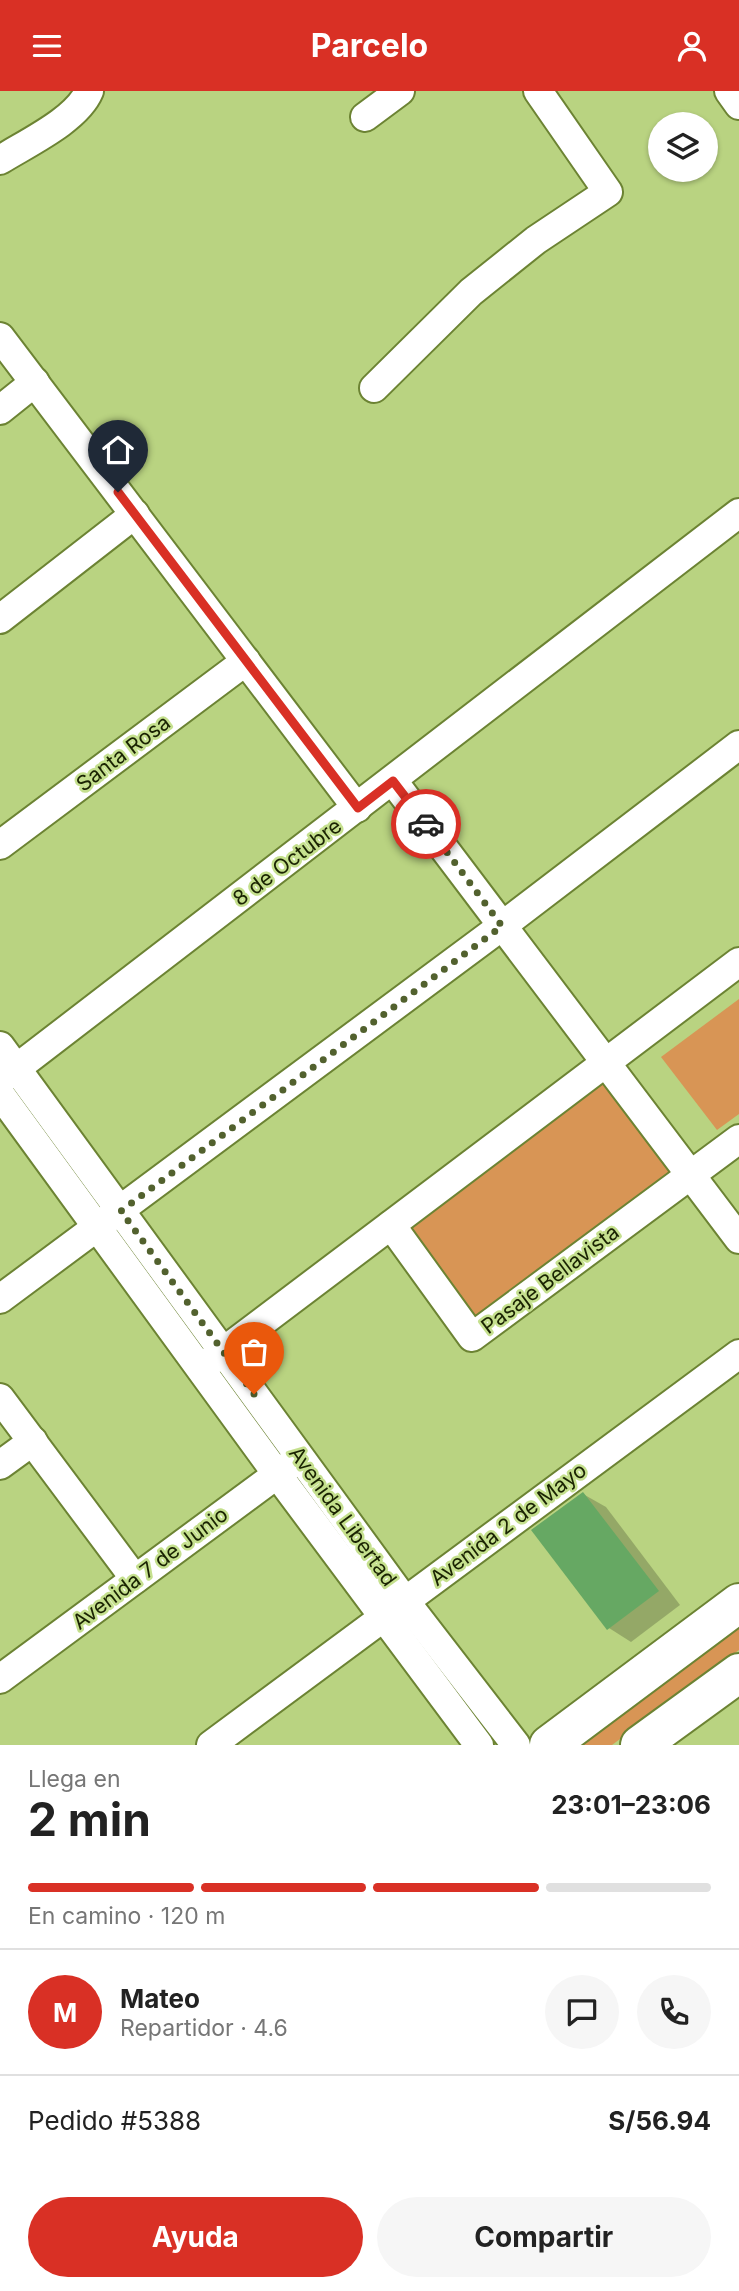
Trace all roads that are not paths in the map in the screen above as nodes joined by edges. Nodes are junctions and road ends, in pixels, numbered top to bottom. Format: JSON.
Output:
{"nodes":[{"id":1,"x":89,"y":91,"type":"edge"},
{"id":2,"x":400,"y":91,"type":"edge"},
{"id":3,"x":538,"y":91,"type":"edge"},
{"id":4,"x":729,"y":91,"type":"edge"},
{"id":5,"x":739,"y":105,"type":"edge"},
{"id":6,"x":365,"y":117,"type":"dead end"},
{"id":7,"x":0,"y":160,"type":"edge"},
{"id":8,"x":0,"y":337,"type":"edge"},
{"id":9,"x":35,"y":382,"type":"junction"},
{"id":10,"x":374,"y":388,"type":"dead end"},
{"id":11,"x":0,"y":410,"type":"edge"},
{"id":12,"x":739,"y":513,"type":"edge"},
{"id":13,"x":135,"y":514,"type":"junction"},
{"id":14,"x":0,"y":619,"type":"edge"},
{"id":15,"x":246,"y":661,"type":"junction"},
{"id":16,"x":739,"y":745,"type":"edge"},
{"id":17,"x":393,"y":781,"type":"junction"},
{"id":18,"x":358,"y":808,"type":"junction"},
{"id":19,"x":0,"y":845,"type":"edge"},
{"id":20,"x":502,"y":926,"type":"junction"},
{"id":21,"x":739,"y":962,"type":"edge"},
{"id":22,"x":606,"y":1063,"type":"junction"},
{"id":23,"x":5,"y":1065,"type":"edge"},
{"id":24,"x":0,"y":1094,"type":"edge"},
{"id":25,"x":739,"y":1139,"type":"edge"},
{"id":26,"x":690,"y":1175,"type":"junction"},
{"id":27,"x":121,"y":1211,"type":"junction"},
{"id":28,"x":391,"y":1225,"type":"junction"},
{"id":29,"x":97,"y":1227,"type":"junction"},
{"id":30,"x":739,"y":1240,"type":"edge"},
{"id":31,"x":0,"y":1299,"type":"edge"},
{"id":32,"x":223,"y":1351,"type":"junction"},
{"id":33,"x":739,"y":1353,"type":"edge"},
{"id":34,"x":200,"y":1369,"type":"junction"},
{"id":35,"x":0,"y":1398,"type":"edge"},
{"id":36,"x":33,"y":1441,"type":"junction"},
{"id":37,"x":300,"y":1457,"type":"junction"},
{"id":38,"x":0,"y":1465,"type":"edge"},
{"id":39,"x":277,"y":1474,"type":"junction"},
{"id":40,"x":135,"y":1579,"type":"junction"},
{"id":41,"x":739,"y":1603,"type":"edge"},
{"id":42,"x":395,"y":1609,"type":"junction"},
{"id":43,"x":739,"y":1673,"type":"edge"},
{"id":44,"x":0,"y":1679,"type":"edge"},
{"id":45,"x":211,"y":1745,"type":"edge"},
{"id":46,"x":479,"y":1745,"type":"edge"},
{"id":47,"x":516,"y":1745,"type":"edge"},
{"id":48,"x":549,"y":1745,"type":"edge"},
{"id":49,"x":640,"y":1745,"type":"edge"}],
"edges":[{"from":1,"to":7,"type":"street"},
{"from":2,"to":6,"type":"street"},
{"from":3,"to":10,"type":"street"},
{"from":4,"to":5,"type":"street"},
{"from":8,"to":9,"type":"street"},
{"from":9,"to":11,"type":"street"},
{"from":9,"to":13,"type":"street"},
{"from":12,"to":17,"type":"street","name":"8 de Octubre"},
{"from":13,"to":14,"type":"street"},
{"from":13,"to":15,"type":"street"},
{"from":15,"to":18,"type":"street"},
{"from":15,"to":19,"type":"street","name":"Santa Rosa"},
{"from":16,"to":20,"type":"street"},
{"from":17,"to":18,"type":"street","name":"8 de Octubre"},
{"from":17,"to":20,"type":"street"},
{"from":18,"to":23,"type":"street","name":"8 de Octubre"},
{"from":20,"to":22,"type":"street"},
{"from":20,"to":27,"type":"street"},
{"from":21,"to":22,"type":"street"},
{"from":22,"to":26,"type":"street"},
{"from":22,"to":28,"type":"street"},
{"from":23,"to":27,"type":"street","name":"Avenida Libertad"},
{"from":24,"to":29,"type":"street","name":"Avenida Libertad"},
{"from":25,"to":26,"type":"street","name":"Pasaje Bellavista"},
{"from":26,"to":28,"type":"street","name":"Pasaje Bellavista"},
{"from":26,"to":30,"type":"street"},
{"from":27,"to":29,"type":"street"},
{"from":27,"to":32,"type":"street","name":"Avenida Libertad"},
{"from":28,"to":32,"type":"street"},
{"from":29,"to":31,"type":"street"},
{"from":29,"to":34,"type":"street","name":"Avenida Libertad"},
{"from":32,"to":34,"type":"street"},
{"from":32,"to":37,"type":"street","name":"Avenida Libertad"},
{"from":33,"to":42,"type":"street","name":"Avenida 2 de Mayo"},
{"from":34,"to":39,"type":"street","name":"Avenida Libertad"},
{"from":35,"to":36,"type":"street"},
{"from":36,"to":38,"type":"street"},
{"from":36,"to":40,"type":"street"},
{"from":37,"to":39,"type":"street","name":"Avenida 7 de Junio"},
{"from":37,"to":42,"type":"street","name":"Avenida Libertad"},
{"from":39,"to":40,"type":"street","name":"Avenida 7 de Junio"},
{"from":39,"to":42,"type":"street","name":"Avenida Libertad"},
{"from":40,"to":44,"type":"street","name":"Avenida 7 de Junio"},
{"from":41,"to":48,"type":"main road"},
{"from":42,"to":45,"type":"street","name":"Avenida 2 de Mayo"},
{"from":42,"to":46,"type":"street","name":"Avenida Libertad"},
{"from":42,"to":47,"type":"street","name":"Avenida Libertad"},
{"from":43,"to":49,"type":"main road"}]}
